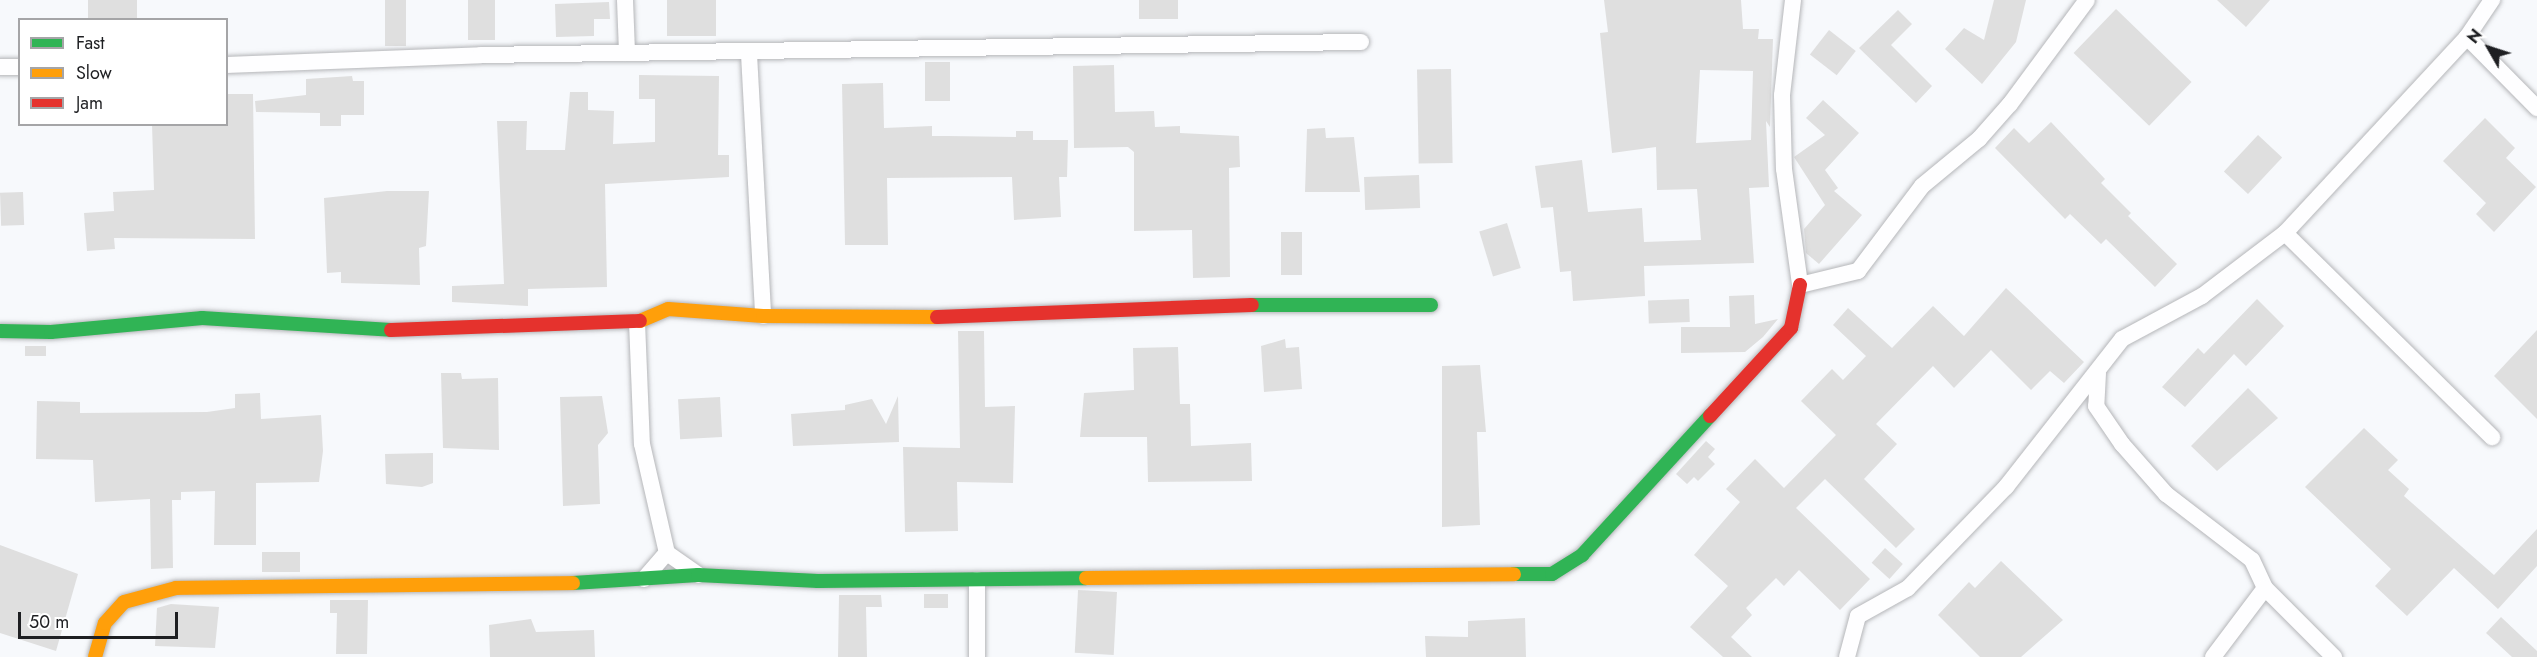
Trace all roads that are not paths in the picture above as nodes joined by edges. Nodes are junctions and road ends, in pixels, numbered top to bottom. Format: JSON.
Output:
{"nodes":[{"id":1,"x":625,"y":0,"type":"edge"},
{"id":2,"x":1793,"y":0,"type":"edge"},
{"id":3,"x":2087,"y":0,"type":"edge"},
{"id":4,"x":2492,"y":0,"type":"edge"},
{"id":5,"x":2467,"y":37,"type":"junction"},
{"id":6,"x":1361,"y":42,"type":"dead end"},
{"id":7,"x":627,"y":53,"type":"junction"},
{"id":8,"x":748,"y":54,"type":"junction"},
{"id":9,"x":228,"y":65,"type":"edge"},
{"id":10,"x":0,"y":67,"type":"edge"},
{"id":11,"x":18,"y":67,"type":"edge"},
{"id":12,"x":2537,"y":108,"type":"edge"},
{"id":13,"x":2285,"y":233,"type":"junction"},
{"id":14,"x":1800,"y":285,"type":"junction"},
{"id":15,"x":1431,"y":305,"type":"dead end"},
{"id":16,"x":763,"y":316,"type":"junction"},
{"id":17,"x":637,"y":322,"type":"junction"},
{"id":18,"x":0,"y":331,"type":"edge"},
{"id":19,"x":2098,"y":372,"type":"junction"},
{"id":20,"x":2492,"y":436,"type":"dead end"},
{"id":21,"x":667,"y":553,"type":"junction"},
{"id":22,"x":698,"y":575,"type":"junction"},
{"id":23,"x":644,"y":579,"type":"junction"},
{"id":24,"x":977,"y":580,"type":"junction"},
{"id":25,"x":2265,"y":588,"type":"junction"},
{"id":26,"x":95,"y":657,"type":"edge"},
{"id":27,"x":977,"y":657,"type":"edge"},
{"id":28,"x":1847,"y":657,"type":"edge"},
{"id":29,"x":2213,"y":657,"type":"edge"},
{"id":30,"x":2334,"y":657,"type":"edge"}],
"edges":[{"from":1,"to":7,"type":"street"},
{"from":2,"to":14,"type":"street"},
{"from":3,"to":14,"type":"street"},
{"from":4,"to":5,"type":"street"},
{"from":5,"to":12,"type":"street"},
{"from":5,"to":13,"type":"street"},
{"from":6,"to":8,"type":"street"},
{"from":7,"to":8,"type":"street"},
{"from":7,"to":9,"type":"street"},
{"from":8,"to":16,"type":"street"},
{"from":10,"to":11,"type":"street"},
{"from":13,"to":19,"type":"street"},
{"from":13,"to":20,"type":"street"},
{"from":14,"to":24,"type":"street"},
{"from":15,"to":16,"type":"street"},
{"from":16,"to":17,"type":"street"},
{"from":17,"to":18,"type":"street"},
{"from":17,"to":21,"type":"street"},
{"from":19,"to":25,"type":"street"},
{"from":19,"to":28,"type":"street"},
{"from":21,"to":22,"type":"street"},
{"from":21,"to":23,"type":"street"},
{"from":22,"to":23,"type":"street"},
{"from":22,"to":24,"type":"street"},
{"from":23,"to":26,"type":"street"},
{"from":24,"to":27,"type":"street"},
{"from":25,"to":29,"type":"street"},
{"from":25,"to":30,"type":"street"}]}
